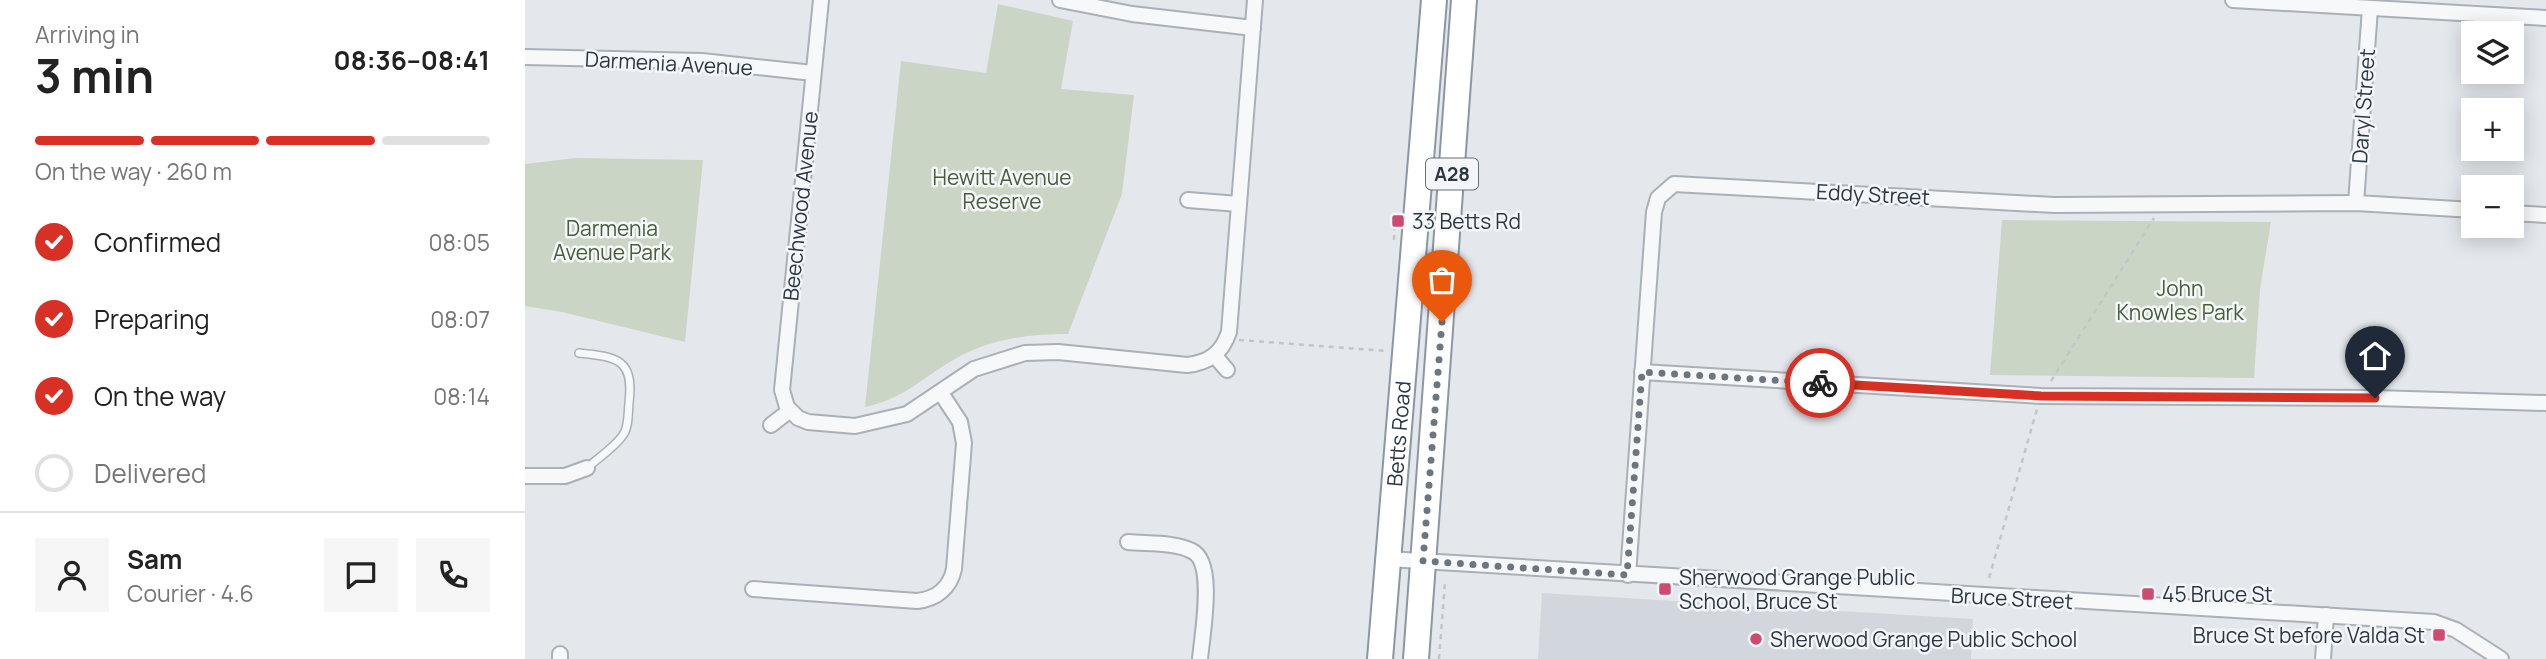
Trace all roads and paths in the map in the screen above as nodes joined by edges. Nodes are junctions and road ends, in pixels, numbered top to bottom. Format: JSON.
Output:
{"nodes":[{"id":1,"x":821,"y":0,"type":"edge"},
{"id":2,"x":1060,"y":0,"type":"edge"},
{"id":3,"x":1255,"y":0,"type":"edge"},
{"id":4,"x":1434,"y":0,"type":"edge"},
{"id":5,"x":1464,"y":0,"type":"edge"},
{"id":6,"x":2233,"y":0,"type":"edge"},
{"id":7,"x":2370,"y":8,"type":"junction"},
{"id":8,"x":2546,"y":18,"type":"edge"},
{"id":9,"x":1253,"y":28,"type":"junction"},
{"id":10,"x":525,"y":57,"type":"edge"},
{"id":11,"x":813,"y":73,"type":"junction"},
{"id":12,"x":1188,"y":200,"type":"dead end"},
{"id":13,"x":2356,"y":203,"type":"junction"},
{"id":14,"x":1239,"y":204,"type":"junction"},
{"id":15,"x":2155,"y":205,"type":"junction"},
{"id":16,"x":2461,"y":209,"type":"edge"},
{"id":17,"x":2524,"y":214,"type":"edge"},
{"id":18,"x":2546,"y":215,"type":"edge"},
{"id":19,"x":1227,"y":339,"type":"junction"},
{"id":20,"x":1390,"y":351,"type":"dead end"},
{"id":21,"x":579,"y":353,"type":"dead end"},
{"id":22,"x":1215,"y":356,"type":"junction"},
{"id":23,"x":1227,"y":370,"type":"dead end"},
{"id":24,"x":1642,"y":372,"type":"junction"},
{"id":25,"x":941,"y":393,"type":"junction"},
{"id":26,"x":2041,"y":396,"type":"junction"},
{"id":27,"x":2546,"y":403,"type":"edge"},
{"id":28,"x":789,"y":411,"type":"junction"},
{"id":29,"x":771,"y":425,"type":"dead end"},
{"id":30,"x":587,"y":468,"type":"joint"},
{"id":31,"x":525,"y":476,"type":"edge"},
{"id":32,"x":1128,"y":542,"type":"dead end"},
{"id":33,"x":1388,"y":559,"type":"junction"},
{"id":34,"x":1423,"y":561,"type":"junction"},
{"id":35,"x":1627,"y":575,"type":"junction"},
{"id":36,"x":1989,"y":578,"type":"dead end"},
{"id":37,"x":1445,"y":583,"type":"dead end"},
{"id":38,"x":753,"y":589,"type":"dead end"},
{"id":39,"x":941,"y":592,"type":"junction"},
{"id":40,"x":951,"y":604,"type":"dead end"},
{"id":41,"x":2326,"y":615,"type":"junction"},
{"id":42,"x":1200,"y":659,"type":"edge"},
{"id":43,"x":1380,"y":659,"type":"edge"},
{"id":44,"x":1416,"y":659,"type":"edge"},
{"id":45,"x":1439,"y":659,"type":"edge"},
{"id":46,"x":2323,"y":659,"type":"edge"},
{"id":47,"x":2501,"y":659,"type":"edge"}],
"edges":[{"from":1,"to":11,"type":"street","name":"Beechwood Avenue"},
{"from":2,"to":9,"type":"street"},
{"from":3,"to":9,"type":"street"},
{"from":4,"to":33,"type":"highway","name":"Betts Road","number":"A28"},
{"from":5,"to":34,"type":"highway","name":"Betts Road","number":"A28"},
{"from":6,"to":7,"type":"street"},
{"from":7,"to":8,"type":"street"},
{"from":7,"to":13,"type":"street","name":"Daryl Street"},
{"from":9,"to":14,"type":"street"},
{"from":10,"to":11,"type":"street","name":"Darmenia Avenue"},
{"from":11,"to":28,"type":"street","name":"Beechwood Avenue"},
{"from":12,"to":14,"type":"street"},
{"from":13,"to":15,"type":"street","name":"Eddy Street"},
{"from":13,"to":16,"type":"street","name":"Eddy Street"},
{"from":14,"to":19,"type":"street"},
{"from":15,"to":24,"type":"street","name":"Eddy Street"},
{"from":15,"to":26,"type":"path"},
{"from":17,"to":18,"type":"street"},
{"from":19,"to":20,"type":"path"},
{"from":19,"to":22,"type":"street"},
{"from":21,"to":30,"type":"lane"},
{"from":22,"to":23,"type":"street"},
{"from":22,"to":25,"type":"street"},
{"from":24,"to":26,"type":"street"},
{"from":24,"to":35,"type":"street","name":"Eddy Street"},
{"from":25,"to":28,"type":"street"},
{"from":25,"to":39,"type":"street"},
{"from":26,"to":27,"type":"street"},
{"from":26,"to":36,"type":"path"},
{"from":28,"to":29,"type":"street"},
{"from":30,"to":31,"type":"street"},
{"from":32,"to":42,"type":"street"},
{"from":33,"to":34,"type":"street","name":"Bruce Street"},
{"from":33,"to":43,"type":"highway","name":"Betts Road","number":"A28"},
{"from":34,"to":35,"type":"street","name":"Bruce Street"},
{"from":34,"to":44,"type":"highway","name":"Betts Road","number":"A28"},
{"from":35,"to":41,"type":"street","name":"Bruce Street"},
{"from":37,"to":45,"type":"path"},
{"from":38,"to":39,"type":"street"},
{"from":39,"to":40,"type":"street"},
{"from":41,"to":46,"type":"street"},
{"from":41,"to":47,"type":"street","name":"Bruce Street"}]}
